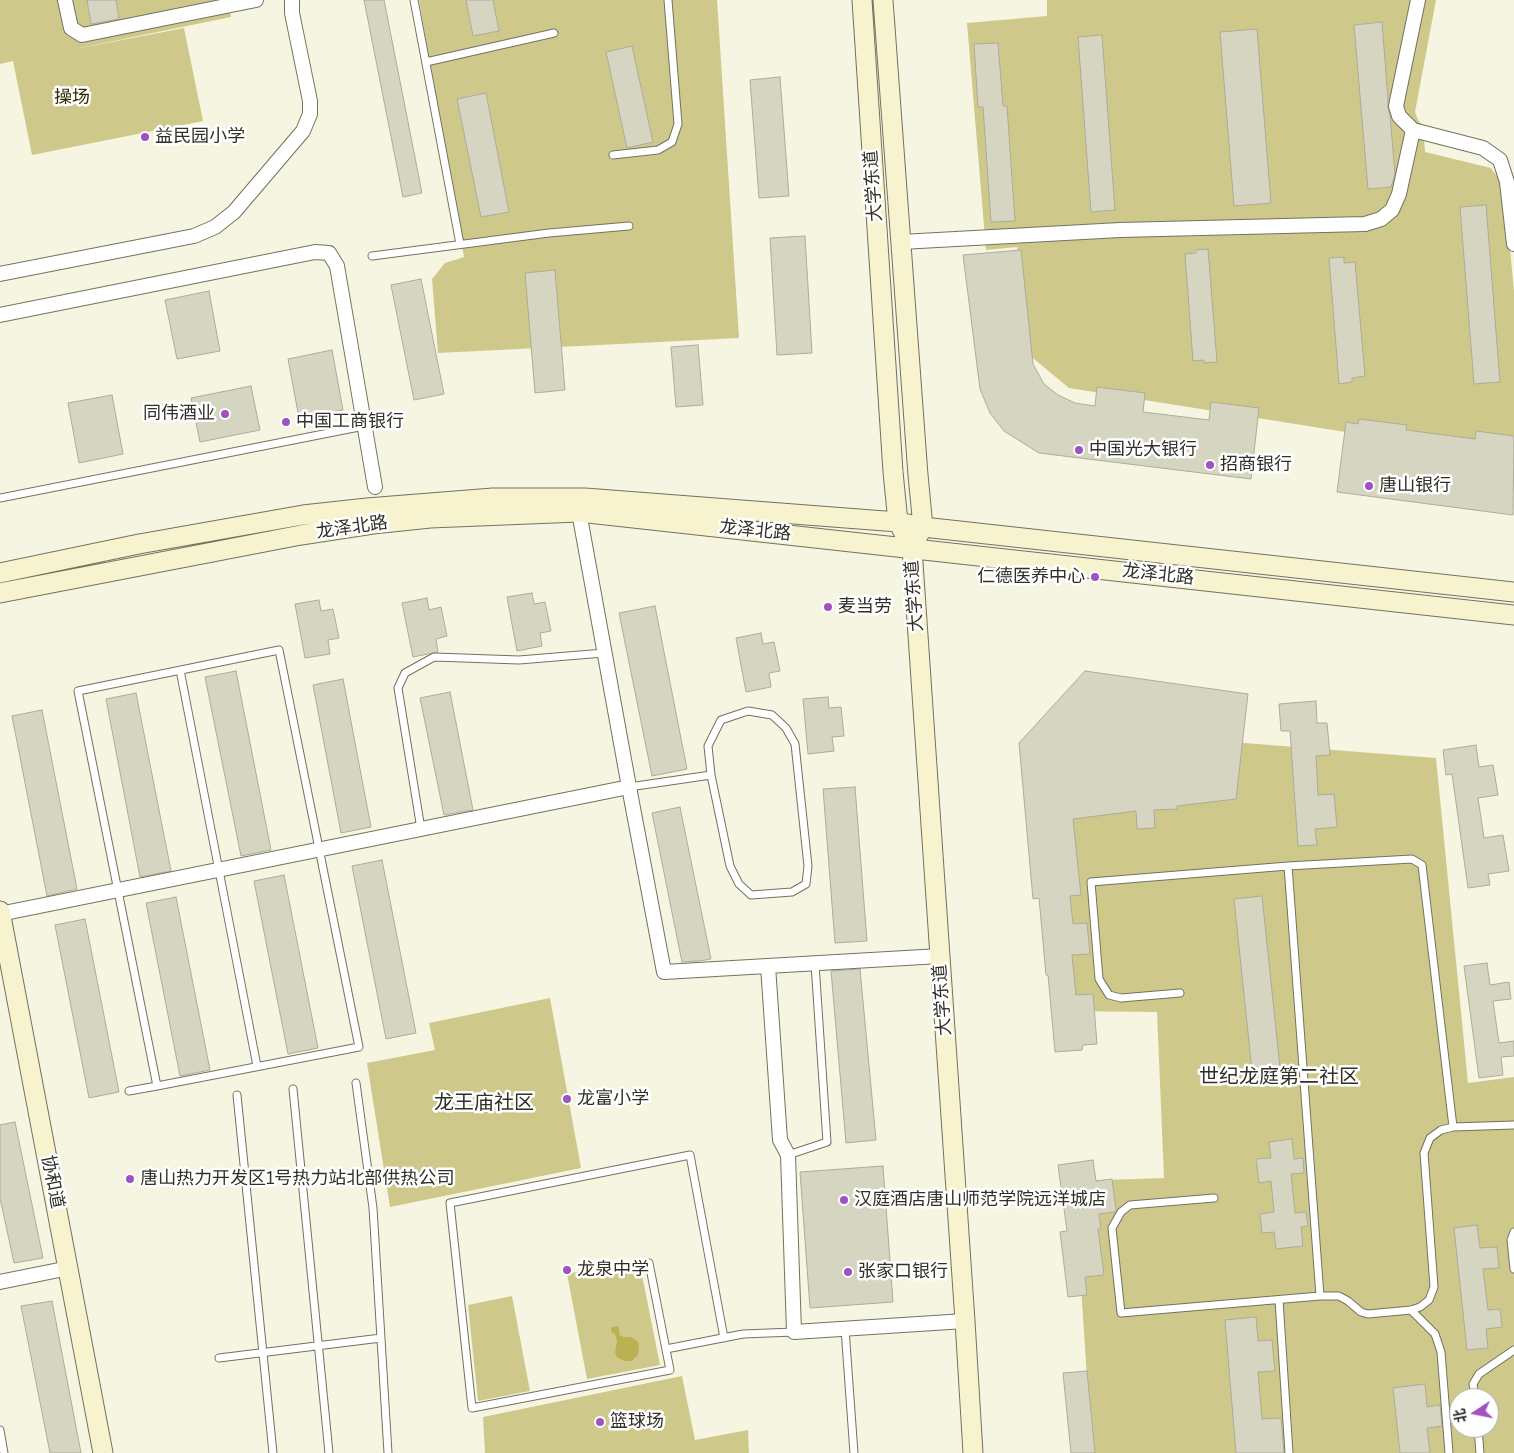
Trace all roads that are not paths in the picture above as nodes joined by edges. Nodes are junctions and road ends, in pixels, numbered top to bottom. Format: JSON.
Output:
{"nodes":[{"id":1,"x":65,"y":0,"type":"edge"},
{"id":2,"x":256,"y":0,"type":"edge"},
{"id":3,"x":292,"y":0,"type":"edge"},
{"id":4,"x":414,"y":0,"type":"edge"},
{"id":5,"x":668,"y":0,"type":"edge"},
{"id":6,"x":862,"y":0,"type":"edge"},
{"id":7,"x":883,"y":0,"type":"edge"},
{"id":8,"x":1418,"y":0,"type":"edge"},
{"id":9,"x":554,"y":33,"type":"dead end"},
{"id":10,"x":426,"y":62,"type":"junction"},
{"id":11,"x":1413,"y":130,"type":"junction"},
{"id":12,"x":613,"y":155,"type":"dead end"},
{"id":13,"x":629,"y":226,"type":"dead end"},
{"id":14,"x":901,"y":242,"type":"junction"},
{"id":15,"x":460,"y":244,"type":"junction"},
{"id":16,"x":1514,"y":244,"type":"edge"},
{"id":17,"x":372,"y":256,"type":"dead end"},
{"id":18,"x":0,"y":274,"type":"edge"},
{"id":19,"x":0,"y":315,"type":"edge"},
{"id":20,"x":364,"y":426,"type":"junction"},
{"id":21,"x":375,"y":487,"type":"dead end"},
{"id":22,"x":0,"y":498,"type":"edge"},
{"id":23,"x":582,"y":505,"type":"junction"},
{"id":24,"x":898,"y":522,"type":"junction"},
{"id":25,"x":923,"y":527,"type":"junction"},
{"id":26,"x":912,"y":548,"type":"junction"},
{"id":27,"x":0,"y":573,"type":"edge"},
{"id":28,"x":1514,"y":590,"type":"edge"},
{"id":29,"x":0,"y":593,"type":"edge"},
{"id":30,"x":1514,"y":615,"type":"edge"},
{"id":31,"x":604,"y":653,"type":"junction"},
{"id":32,"x":180,"y":670,"type":"junction"},
{"id":33,"x":711,"y":775,"type":"junction"},
{"id":34,"x":629,"y":787,"type":"junction"},
{"id":35,"x":421,"y":829,"type":"junction"},
{"id":36,"x":319,"y":849,"type":"junction"},
{"id":37,"x":1288,"y":866,"type":"junction"},
{"id":38,"x":220,"y":869,"type":"junction"},
{"id":39,"x":118,"y":890,"type":"junction"},
{"id":40,"x":0,"y":912,"type":"edge"},
{"id":41,"x":940,"y":956,"type":"junction"},
{"id":42,"x":815,"y":964,"type":"junction"},
{"id":43,"x":768,"y":966,"type":"junction"},
{"id":44,"x":1180,"y":994,"type":"dead end"},
{"id":45,"x":258,"y":1066,"type":"junction"},
{"id":46,"x":356,"y":1083,"type":"dead end"},
{"id":47,"x":157,"y":1086,"type":"junction"},
{"id":48,"x":293,"y":1089,"type":"dead end"},
{"id":49,"x":129,"y":1091,"type":"dead end"},
{"id":50,"x":238,"y":1094,"type":"dead end"},
{"id":51,"x":1514,"y":1125,"type":"edge"},
{"id":52,"x":1453,"y":1127,"type":"junction"},
{"id":53,"x":788,"y":1155,"type":"junction"},
{"id":54,"x":1214,"y":1198,"type":"dead end"},
{"id":55,"x":1514,"y":1232,"type":"edge"},
{"id":56,"x":649,"y":1263,"type":"dead end"},
{"id":57,"x":68,"y":1268,"type":"junction"},
{"id":58,"x":1514,"y":1269,"type":"edge"},
{"id":59,"x":0,"y":1282,"type":"edge"},
{"id":60,"x":1320,"y":1296,"type":"junction"},
{"id":61,"x":1279,"y":1300,"type":"junction"},
{"id":62,"x":1410,"y":1310,"type":"junction"},
{"id":63,"x":965,"y":1321,"type":"junction"},
{"id":64,"x":845,"y":1329,"type":"junction"},
{"id":65,"x":794,"y":1332,"type":"junction"},
{"id":66,"x":380,"y":1338,"type":"junction"},
{"id":67,"x":724,"y":1338,"type":"junction"},
{"id":68,"x":318,"y":1345,"type":"junction"},
{"id":69,"x":666,"y":1349,"type":"junction"},
{"id":70,"x":1514,"y":1350,"type":"edge"},
{"id":71,"x":263,"y":1352,"type":"junction"},
{"id":72,"x":219,"y":1358,"type":"dead end"},
{"id":73,"x":1473,"y":1388,"type":"edge"},
{"id":74,"x":0,"y":1430,"type":"edge"},
{"id":75,"x":1479,"y":1438,"type":"edge"},
{"id":76,"x":4,"y":1453,"type":"edge"},
{"id":77,"x":103,"y":1453,"type":"edge"},
{"id":78,"x":273,"y":1453,"type":"edge"},
{"id":79,"x":329,"y":1453,"type":"edge"},
{"id":80,"x":388,"y":1453,"type":"edge"},
{"id":81,"x":854,"y":1453,"type":"edge"},
{"id":82,"x":973,"y":1453,"type":"edge"},
{"id":83,"x":1289,"y":1453,"type":"edge"},
{"id":84,"x":1449,"y":1453,"type":"edge"},
{"id":85,"x":1480,"y":1453,"type":"edge"}],
"edges":[{"from":1,"to":2,"type":"street"},
{"from":3,"to":18,"type":"street"},
{"from":4,"to":10,"type":"lane"},
{"from":5,"to":12,"type":"lane"},
{"from":6,"to":24,"type":"main road","name":"大学东道"},
{"from":7,"to":14,"type":"main road","name":"大学东道"},
{"from":8,"to":11,"type":"street"},
{"from":9,"to":10,"type":"lane"},
{"from":10,"to":15,"type":"lane"},
{"from":11,"to":14,"type":"street"},
{"from":11,"to":16,"type":"street"},
{"from":13,"to":15,"type":"lane"},
{"from":14,"to":25,"type":"main road","name":"大学东道"},
{"from":15,"to":17,"type":"lane"},
{"from":19,"to":20,"type":"street"},
{"from":20,"to":21,"type":"street"},
{"from":20,"to":22,"type":"lane"},
{"from":23,"to":24,"type":"main road","name":"龙泽北路"},
{"from":23,"to":26,"type":"main road","name":"龙泽北路"},
{"from":23,"to":27,"type":"main road","name":"龙泽北路"},
{"from":23,"to":29,"type":"main road","name":"龙泽北路"},
{"from":23,"to":31,"type":"street"},
{"from":24,"to":25,"type":"main road","name":"龙泽北路"},
{"from":24,"to":26,"type":"main road","name":"大学东道"},
{"from":25,"to":26,"type":"main road","name":"大学东道"},
{"from":25,"to":28,"type":"main road","name":"龙泽北路"},
{"from":26,"to":30,"type":"main road","name":"龙泽北路"},
{"from":26,"to":41,"type":"main road","name":"大学东道"},
{"from":31,"to":34,"type":"street"},
{"from":31,"to":35,"type":"lane"},
{"from":32,"to":36,"type":"lane"},
{"from":32,"to":38,"type":"lane"},
{"from":32,"to":39,"type":"lane"},
{"from":33,"to":33,"type":"lane"},
{"from":33,"to":34,"type":"lane"},
{"from":34,"to":35,"type":"street"},
{"from":34,"to":43,"type":"street"},
{"from":35,"to":36,"type":"street"},
{"from":36,"to":38,"type":"street"},
{"from":36,"to":45,"type":"lane"},
{"from":37,"to":44,"type":"lane"},
{"from":37,"to":52,"type":"lane"},
{"from":37,"to":60,"type":"lane"},
{"from":38,"to":39,"type":"street"},
{"from":38,"to":45,"type":"lane"},
{"from":39,"to":40,"type":"street"},
{"from":39,"to":47,"type":"lane"},
{"from":40,"to":57,"type":"main road","name":"协和道"},
{"from":41,"to":42,"type":"street"},
{"from":41,"to":63,"type":"main road","name":"大学东道"},
{"from":42,"to":43,"type":"street"},
{"from":42,"to":53,"type":"lane"},
{"from":43,"to":53,"type":"street"},
{"from":45,"to":47,"type":"lane"},
{"from":46,"to":66,"type":"lane"},
{"from":47,"to":49,"type":"lane"},
{"from":48,"to":68,"type":"lane"},
{"from":50,"to":71,"type":"lane"},
{"from":51,"to":52,"type":"lane"},
{"from":52,"to":62,"type":"lane"},
{"from":53,"to":65,"type":"street"},
{"from":54,"to":61,"type":"lane"},
{"from":55,"to":58,"type":"lane"},
{"from":56,"to":69,"type":"lane"},
{"from":57,"to":59,"type":"street"},
{"from":57,"to":77,"type":"main road","name":"协和道"},
{"from":60,"to":61,"type":"lane"},
{"from":60,"to":62,"type":"lane"},
{"from":61,"to":83,"type":"lane"},
{"from":62,"to":84,"type":"lane"},
{"from":63,"to":64,"type":"street"},
{"from":63,"to":82,"type":"main road","name":"大学东道"},
{"from":64,"to":65,"type":"street"},
{"from":64,"to":81,"type":"lane"},
{"from":65,"to":67,"type":"lane"},
{"from":66,"to":68,"type":"lane"},
{"from":66,"to":80,"type":"lane"},
{"from":67,"to":69,"type":"lane"},
{"from":67,"to":69,"type":"lane"},
{"from":68,"to":71,"type":"lane"},
{"from":68,"to":79,"type":"lane"},
{"from":70,"to":73,"type":"lane"},
{"from":71,"to":72,"type":"lane"},
{"from":71,"to":78,"type":"lane"},
{"from":74,"to":76,"type":"lane"},
{"from":75,"to":85,"type":"lane"}]}
